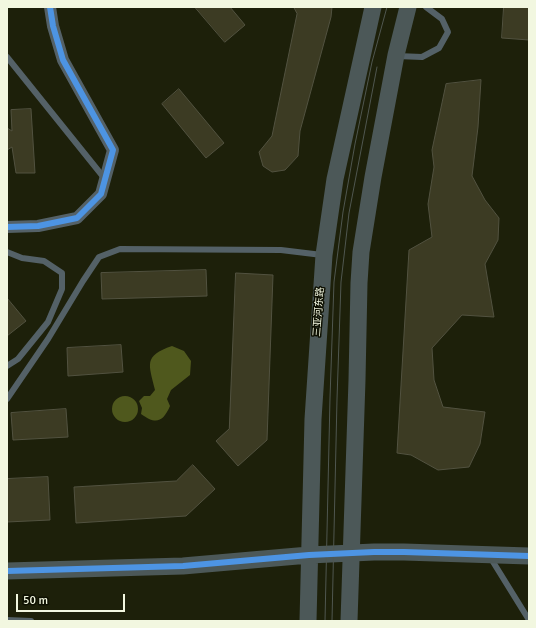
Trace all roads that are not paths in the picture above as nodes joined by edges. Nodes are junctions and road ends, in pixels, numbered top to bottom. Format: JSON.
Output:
{"nodes":[{"id":1,"x":50,"y":7,"type":"edge"},
{"id":2,"x":373,"y":7,"type":"edge"},
{"id":3,"x":408,"y":7,"type":"edge"},
{"id":4,"x":426,"y":7,"type":"edge"},
{"id":5,"x":396,"y":56,"type":"junction"},
{"id":6,"x":7,"y":57,"type":"edge"},
{"id":7,"x":106,"y":179,"type":"junction"},
{"id":8,"x":7,"y":227,"type":"edge"},
{"id":9,"x":7,"y":252,"type":"edge"},
{"id":10,"x":324,"y":255,"type":"junction"},
{"id":11,"x":7,"y":366,"type":"edge"},
{"id":12,"x":7,"y":399,"type":"edge"},
{"id":13,"x":351,"y":553,"type":"junction"},
{"id":14,"x":488,"y":554,"type":"junction"},
{"id":15,"x":309,"y":555,"type":"junction"},
{"id":16,"x":529,"y":556,"type":"edge"},
{"id":17,"x":7,"y":571,"type":"edge"},
{"id":18,"x":7,"y":620,"type":"edge"},
{"id":19,"x":529,"y":620,"type":"edge"},
{"id":20,"x":31,"y":621,"type":"edge"},
{"id":21,"x":308,"y":621,"type":"edge"},
{"id":22,"x":349,"y":621,"type":"edge"}],
"edges":[{"from":1,"to":7,"type":"street"},
{"from":2,"to":10,"type":"main road","name":"三亚河东路"},
{"from":3,"to":5,"type":"main road"},
{"from":4,"to":5,"type":"lane"},
{"from":5,"to":13,"type":"main road"},
{"from":6,"to":7,"type":"lane"},
{"from":7,"to":8,"type":"street"},
{"from":9,"to":11,"type":"lane"},
{"from":10,"to":12,"type":"lane"},
{"from":10,"to":15,"type":"main road","name":"三亚河东路"},
{"from":13,"to":14,"type":"main road"},
{"from":13,"to":15,"type":"main road"},
{"from":13,"to":22,"type":"main road"},
{"from":14,"to":16,"type":"main road"},
{"from":14,"to":19,"type":"lane"},
{"from":15,"to":17,"type":"main road"},
{"from":15,"to":21,"type":"main road","name":"三亚河东路"},
{"from":18,"to":20,"type":"lane"}]}
